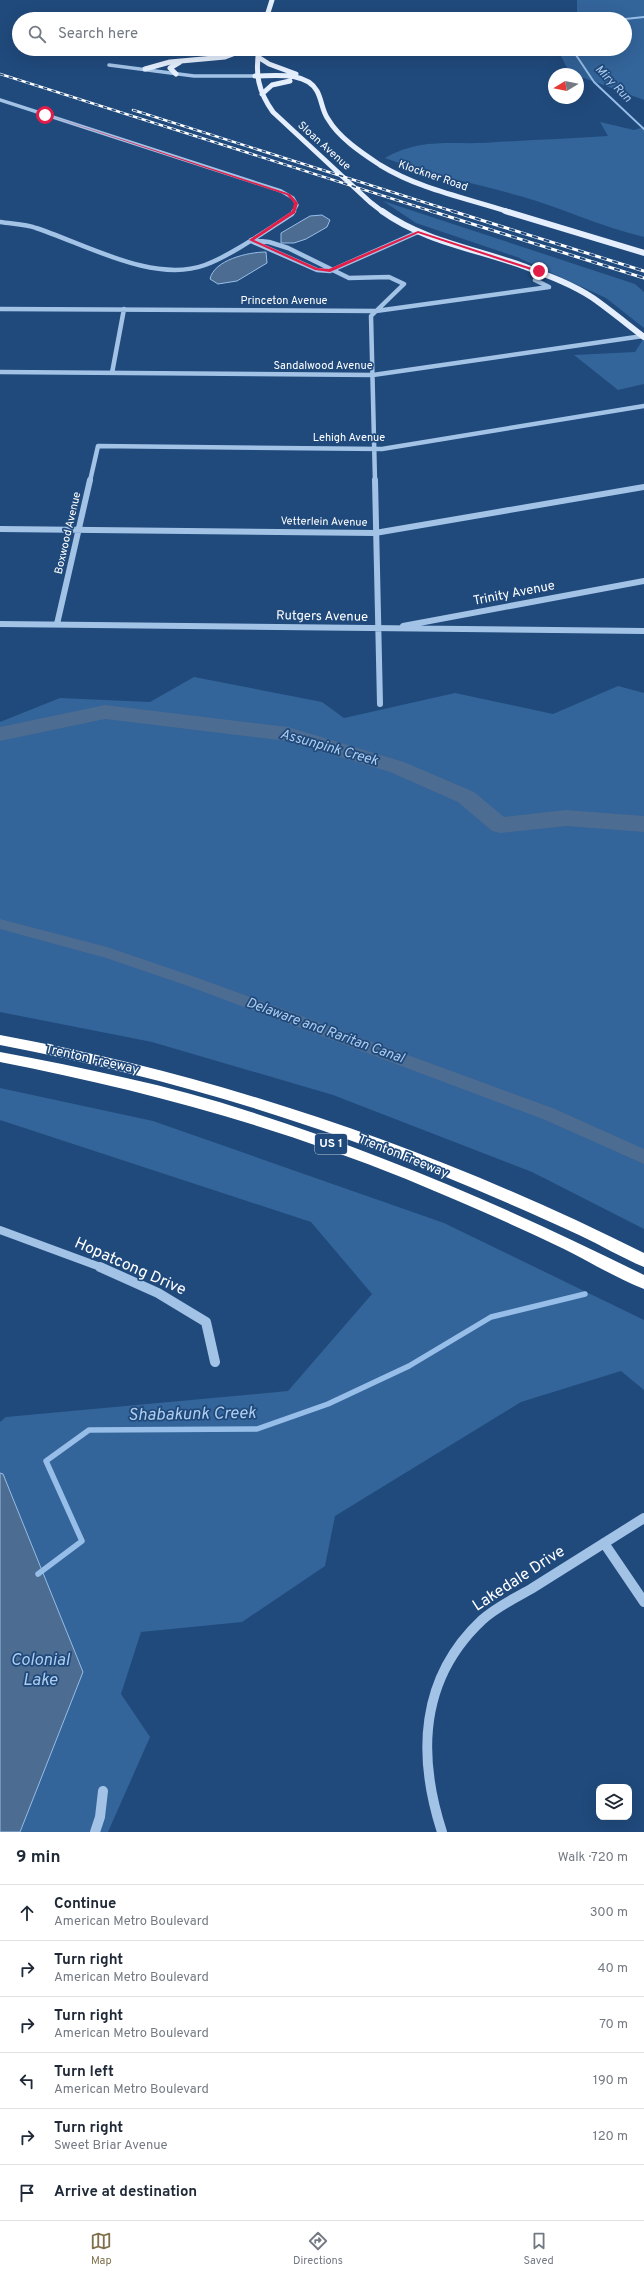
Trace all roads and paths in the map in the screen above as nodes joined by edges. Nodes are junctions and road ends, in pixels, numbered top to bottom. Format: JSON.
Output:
{"nodes":[{"id":1,"x":266,"y":0,"type":"edge"},
{"id":2,"x":272,"y":0,"type":"edge"},
{"id":3,"x":268,"y":9,"type":"junction"},
{"id":4,"x":267,"y":12,"type":"edge"},
{"id":5,"x":225,"y":56,"type":"edge"},
{"id":6,"x":258,"y":57,"type":"joint"},
{"id":7,"x":188,"y":60,"type":"junction"},
{"id":8,"x":109,"y":65,"type":"dead end"},
{"id":9,"x":145,"y":69,"type":"junction"},
{"id":10,"x":176,"y":74,"type":"junction"},
{"id":11,"x":256,"y":76,"type":"junction"},
{"id":12,"x":305,"y":80,"type":"junction"},
{"id":13,"x":262,"y":94,"type":"junction"},
{"id":14,"x":0,"y":100,"type":"edge"},
{"id":15,"x":0,"y":222,"type":"edge"},
{"id":16,"x":418,"y":232,"type":"junction"},
{"id":17,"x":251,"y":240,"type":"junction"},
{"id":18,"x":644,"y":253,"type":"edge"},
{"id":19,"x":330,"y":270,"type":"junction"},
{"id":20,"x":535,"y":280,"type":"dead end"},
{"id":21,"x":0,"y":309,"type":"edge"},
{"id":22,"x":124,"y":309,"type":"junction"},
{"id":23,"x":376,"y":311,"type":"junction"},
{"id":24,"x":643,"y":336,"type":"edge"},
{"id":25,"x":0,"y":372,"type":"edge"},
{"id":26,"x":112,"y":373,"type":"junction"},
{"id":27,"x":373,"y":375,"type":"junction"},
{"id":28,"x":644,"y":406,"type":"edge"},
{"id":29,"x":98,"y":446,"type":"joint"},
{"id":30,"x":374,"y":449,"type":"junction"},
{"id":31,"x":644,"y":488,"type":"edge"},
{"id":32,"x":0,"y":528,"type":"edge"},
{"id":33,"x":79,"y":529,"type":"junction"},
{"id":34,"x":375,"y":532,"type":"junction"},
{"id":35,"x":644,"y":581,"type":"edge"},
{"id":36,"x":0,"y":624,"type":"edge"},
{"id":37,"x":57,"y":624,"type":"junction"},
{"id":38,"x":378,"y":629,"type":"junction"},
{"id":39,"x":388,"y":629,"type":"junction"},
{"id":40,"x":644,"y":631,"type":"edge"},
{"id":41,"x":380,"y":704,"type":"dead end"},
{"id":42,"x":0,"y":1040,"type":"edge"},
{"id":43,"x":0,"y":1057,"type":"edge"},
{"id":44,"x":0,"y":1230,"type":"edge"},
{"id":45,"x":644,"y":1260,"type":"edge"},
{"id":46,"x":644,"y":1282,"type":"edge"},
{"id":47,"x":215,"y":1362,"type":"dead end"},
{"id":48,"x":644,"y":1518,"type":"edge"},
{"id":49,"x":604,"y":1543,"type":"junction"},
{"id":50,"x":644,"y":1602,"type":"edge"},
{"id":51,"x":103,"y":1792,"type":"dead end"},
{"id":52,"x":95,"y":1832,"type":"edge"},
{"id":53,"x":442,"y":1832,"type":"edge"}],
"edges":[{"from":1,"to":3,"type":"main road"},
{"from":2,"to":3,"type":"main road"},
{"from":3,"to":4,"type":"main road"},
{"from":5,"to":7,"type":"main road"},
{"from":6,"to":11,"type":"main road","name":"Sloan Avenue"},
{"from":6,"to":12,"type":"main road"},
{"from":7,"to":9,"type":"main road"},
{"from":7,"to":10,"type":"main road"},
{"from":8,"to":9,"type":"street"},
{"from":9,"to":10,"type":"street"},
{"from":10,"to":11,"type":"street"},
{"from":11,"to":12,"type":"main road"},
{"from":11,"to":13,"type":"main road","name":"Sloan Avenue"},
{"from":12,"to":13,"type":"main road"},
{"from":12,"to":18,"type":"main road","name":"Klockner Road"},
{"from":13,"to":16,"type":"main road","name":"Sloan Avenue"},
{"from":14,"to":17,"type":"street"},
{"from":15,"to":17,"type":"street"},
{"from":16,"to":19,"type":"street"},
{"from":16,"to":24,"type":"main road","name":"Sloan Avenue"},
{"from":17,"to":19,"type":"street"},
{"from":19,"to":23,"type":"street"},
{"from":20,"to":23,"type":"street","name":"Princeton Avenue"},
{"from":21,"to":22,"type":"street","name":"Princeton Avenue"},
{"from":22,"to":23,"type":"street","name":"Princeton Avenue"},
{"from":22,"to":26,"type":"street"},
{"from":23,"to":27,"type":"street"},
{"from":24,"to":27,"type":"street","name":"Sandalwood Avenue"},
{"from":25,"to":26,"type":"street","name":"Sandalwood Avenue"},
{"from":26,"to":27,"type":"street","name":"Sandalwood Avenue"},
{"from":27,"to":30,"type":"street"},
{"from":28,"to":30,"type":"street","name":"Lehigh Avenue"},
{"from":29,"to":30,"type":"street","name":"Lehigh Avenue"},
{"from":29,"to":33,"type":"street","name":"Boxwood Avenue"},
{"from":30,"to":34,"type":"street"},
{"from":31,"to":34,"type":"street","name":"Vetterlein Avenue"},
{"from":32,"to":33,"type":"street","name":"Vetterlein Avenue"},
{"from":33,"to":34,"type":"street","name":"Vetterlein Avenue"},
{"from":33,"to":37,"type":"street","name":"Boxwood Avenue"},
{"from":34,"to":38,"type":"street"},
{"from":35,"to":39,"type":"street","name":"Trinity Avenue"},
{"from":36,"to":37,"type":"street","name":"Rutgers Avenue"},
{"from":37,"to":38,"type":"street","name":"Rutgers Avenue"},
{"from":38,"to":39,"type":"street","name":"Rutgers Avenue"},
{"from":38,"to":41,"type":"street"},
{"from":39,"to":40,"type":"street","name":"Rutgers Avenue"},
{"from":42,"to":45,"type":"highway","name":"Trenton Freeway","number":"US 1"},
{"from":43,"to":46,"type":"highway","name":"Trenton Freeway","number":"US 1"},
{"from":44,"to":47,"type":"street","name":"Hopatcong Drive"},
{"from":48,"to":49,"type":"street","name":"Lakedale Drive"},
{"from":49,"to":50,"type":"street"},
{"from":49,"to":53,"type":"street","name":"Lakedale Drive"},
{"from":51,"to":52,"type":"street"}]}
